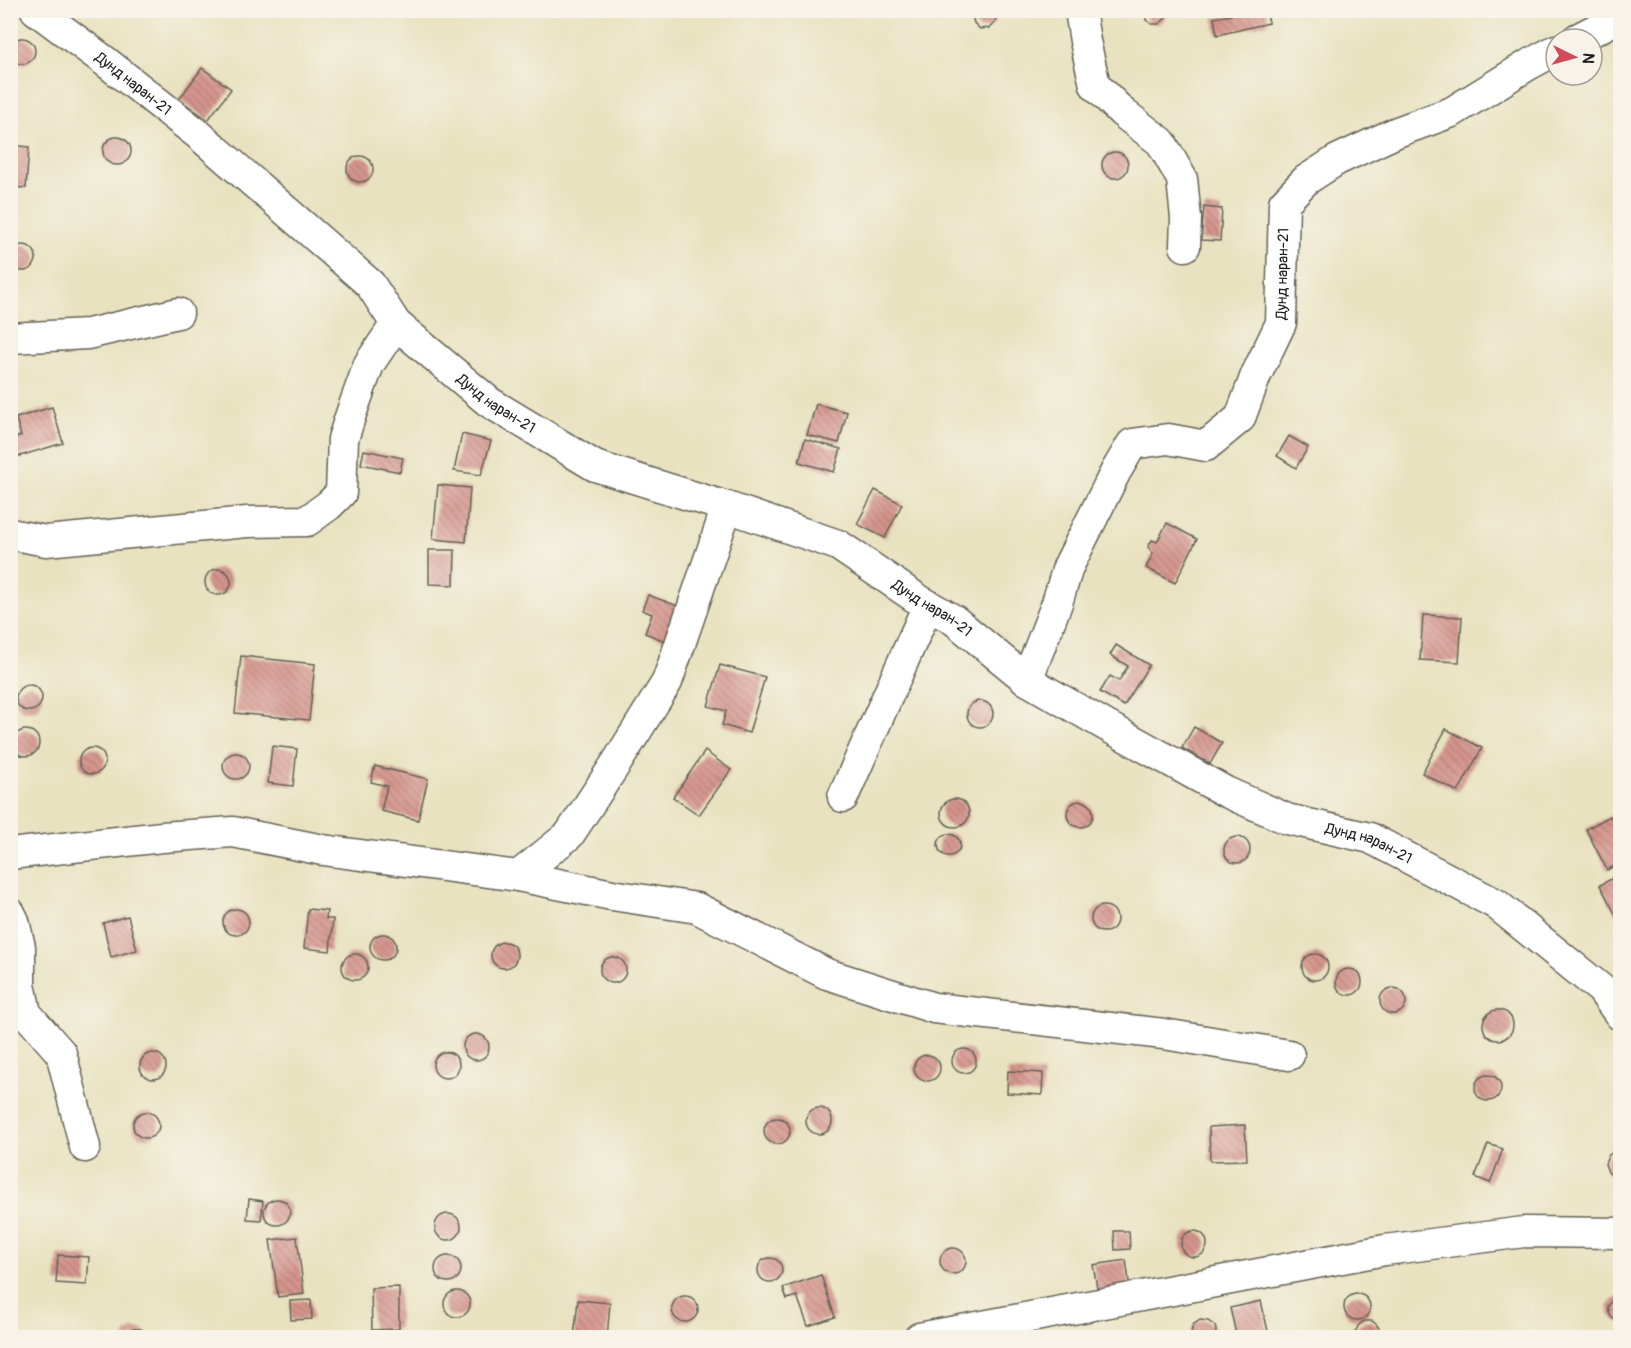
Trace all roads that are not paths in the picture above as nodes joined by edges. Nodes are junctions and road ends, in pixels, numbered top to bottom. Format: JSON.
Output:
{"nodes":[{"id":1,"x":36,"y":10,"type":"edge"},
{"id":2,"x":1080,"y":10,"type":"edge"},
{"id":3,"x":1610,"y":18,"type":"edge"},
{"id":4,"x":1596,"y":27,"type":"edge"},
{"id":5,"x":1544,"y":56,"type":"edge"},
{"id":6,"x":1185,"y":246,"type":"dead end"},
{"id":7,"x":178,"y":313,"type":"dead end"},
{"id":8,"x":396,"y":324,"type":"junction"},
{"id":9,"x":10,"y":338,"type":"edge"},
{"id":10,"x":727,"y":507,"type":"junction"},
{"id":11,"x":10,"y":534,"type":"edge"},
{"id":12,"x":928,"y":605,"type":"junction"},
{"id":13,"x":1027,"y":680,"type":"junction"},
{"id":14,"x":843,"y":797,"type":"dead end"},
{"id":15,"x":10,"y":854,"type":"edge"},
{"id":16,"x":518,"y":876,"type":"junction"},
{"id":17,"x":10,"y":913,"type":"edge"},
{"id":18,"x":1620,"y":1015,"type":"edge"},
{"id":19,"x":1289,"y":1054,"type":"dead end"},
{"id":20,"x":85,"y":1147,"type":"dead end"},
{"id":21,"x":1620,"y":1233,"type":"edge"},
{"id":22,"x":919,"y":1338,"type":"edge"}],
"edges":[{"from":1,"to":8,"type":"street","name":"Дунд наран-21"},
{"from":2,"to":6,"type":"street"},
{"from":3,"to":4,"type":"street"},
{"from":5,"to":13,"type":"street","name":"Дунд наран-21"},
{"from":7,"to":9,"type":"street"},
{"from":8,"to":10,"type":"street","name":"Дунд наран-21"},
{"from":8,"to":11,"type":"street"},
{"from":10,"to":12,"type":"street","name":"Дунд наран-21"},
{"from":10,"to":16,"type":"street"},
{"from":12,"to":13,"type":"street","name":"Дунд наран-21"},
{"from":12,"to":14,"type":"street"},
{"from":13,"to":18,"type":"street","name":"Дунд наран-21"},
{"from":15,"to":16,"type":"street"},
{"from":16,"to":19,"type":"street"},
{"from":17,"to":20,"type":"street"},
{"from":21,"to":22,"type":"street"}]}
